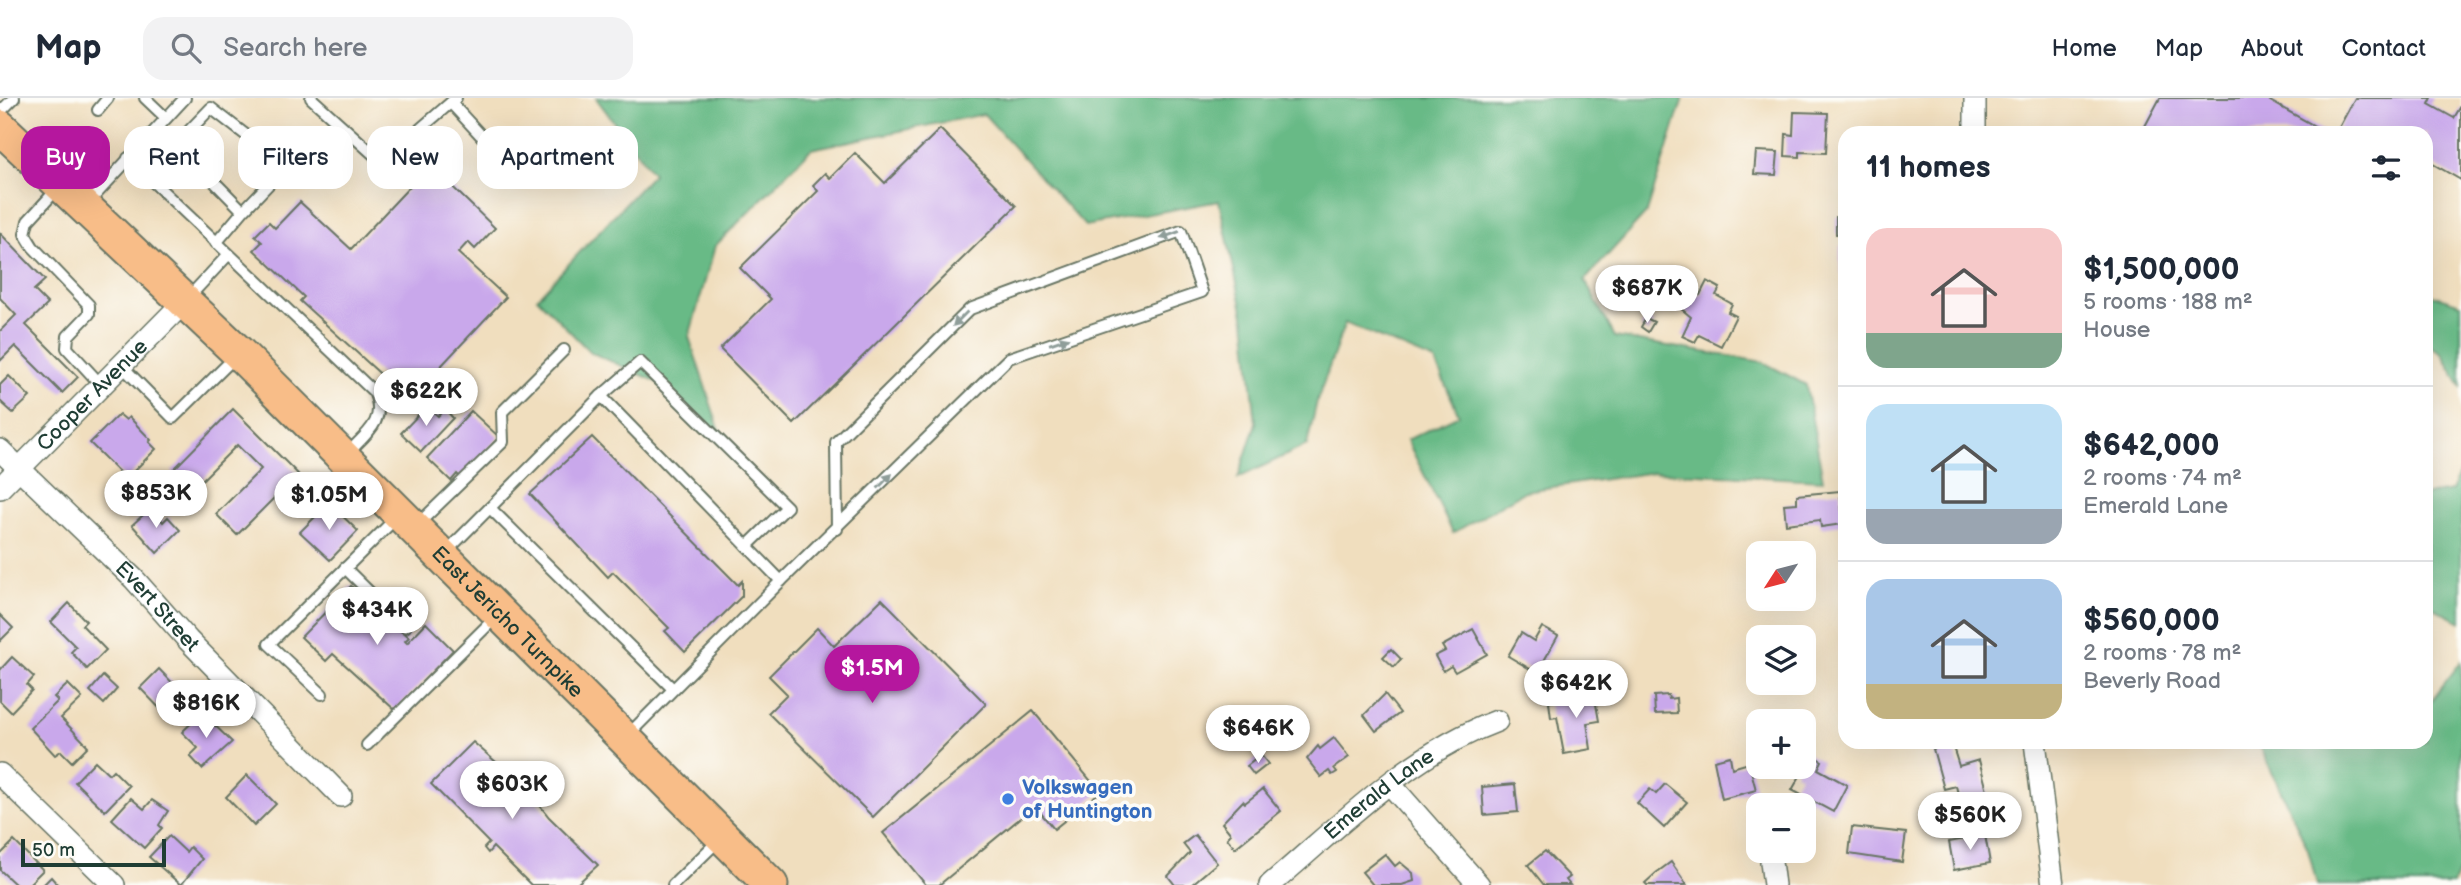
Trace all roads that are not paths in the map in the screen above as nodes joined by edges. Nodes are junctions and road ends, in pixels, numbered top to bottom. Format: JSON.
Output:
{"nodes":[{"id":1,"x":14,"y":98,"type":"edge"},
{"id":2,"x":108,"y":98,"type":"edge"},
{"id":3,"x":145,"y":98,"type":"edge"},
{"id":4,"x":185,"y":98,"type":"edge"},
{"id":5,"x":311,"y":98,"type":"edge"},
{"id":6,"x":1975,"y":98,"type":"edge"},
{"id":7,"x":454,"y":100,"type":"edge"},
{"id":8,"x":98,"y":110,"type":"dead end"},
{"id":9,"x":0,"y":112,"type":"edge"},
{"id":10,"x":166,"y":118,"type":"junction"},
{"id":11,"x":158,"y":126,"type":"edge"},
{"id":12,"x":1975,"y":126,"type":"edge"},
{"id":13,"x":0,"y":127,"type":"edge"},
{"id":14,"x":477,"y":127,"type":"edge"},
{"id":15,"x":124,"y":161,"type":"edge"},
{"id":16,"x":160,"y":189,"type":"edge"},
{"id":17,"x":73,"y":195,"type":"junction"},
{"id":18,"x":243,"y":211,"type":"junction"},
{"id":19,"x":216,"y":243,"type":"junction"},
{"id":20,"x":228,"y":255,"type":"junction"},
{"id":21,"x":185,"y":301,"type":"junction"},
{"id":22,"x":565,"y":350,"type":"dead end"},
{"id":23,"x":239,"y":353,"type":"junction"},
{"id":24,"x":122,"y":366,"type":"junction"},
{"id":25,"x":102,"y":386,"type":"junction"},
{"id":26,"x":600,"y":396,"type":"junction"},
{"id":27,"x":0,"y":450,"type":"edge"},
{"id":28,"x":343,"y":457,"type":"junction"},
{"id":29,"x":20,"y":468,"type":"junction"},
{"id":30,"x":0,"y":488,"type":"edge"},
{"id":31,"x":490,"y":508,"type":"junction"},
{"id":32,"x":407,"y":521,"type":"junction"},
{"id":33,"x":837,"y":529,"type":"junction"},
{"id":34,"x":747,"y":546,"type":"junction"},
{"id":35,"x":442,"y":555,"type":"junction"},
{"id":36,"x":345,"y":568,"type":"junction"},
{"id":37,"x":782,"y":581,"type":"junction"},
{"id":38,"x":499,"y":614,"type":"junction"},
{"id":39,"x":405,"y":627,"type":"dead end"},
{"id":40,"x":674,"y":690,"type":"junction"},
{"id":41,"x":322,"y":694,"type":"dead end"},
{"id":42,"x":1497,"y":721,"type":"dead end"},
{"id":43,"x":624,"y":738,"type":"junction"},
{"id":44,"x":367,"y":746,"type":"dead end"},
{"id":45,"x":2036,"y":749,"type":"edge"},
{"id":46,"x":0,"y":774,"type":"edge"},
{"id":47,"x":1390,"y":784,"type":"junction"},
{"id":48,"x":341,"y":796,"type":"dead end"},
{"id":49,"x":723,"y":836,"type":"junction"},
{"id":50,"x":1771,"y":863,"type":"edge"},
{"id":51,"x":114,"y":885,"type":"edge"},
{"id":52,"x":673,"y":885,"type":"edge"},
{"id":53,"x":771,"y":885,"type":"edge"},
{"id":54,"x":1270,"y":885,"type":"edge"},
{"id":55,"x":1479,"y":885,"type":"edge"},
{"id":56,"x":1774,"y":885,"type":"edge"},
{"id":57,"x":2053,"y":885,"type":"edge"}],
"edges":[{"from":1,"to":9,"type":"lane"},
{"from":2,"to":8,"type":"lane"},
{"from":3,"to":10,"type":"lane"},
{"from":4,"to":10,"type":"lane"},
{"from":5,"to":7,"type":"lane"},
{"from":6,"to":12,"type":"street"},
{"from":7,"to":14,"type":"lane"},
{"from":10,"to":11,"type":"lane"},
{"from":13,"to":17,"type":"main road","name":"East Jericho Turnpike"},
{"from":15,"to":17,"type":"lane"},
{"from":16,"to":19,"type":"lane"},
{"from":17,"to":21,"type":"main road","name":"East Jericho Turnpike"},
{"from":17,"to":25,"type":"lane"},
{"from":18,"to":18,"type":"lane"},
{"from":18,"to":19,"type":"lane"},
{"from":19,"to":20,"type":"lane"},
{"from":20,"to":21,"type":"lane"},
{"from":20,"to":28,"type":"lane"},
{"from":21,"to":23,"type":"main road","name":"East Jericho Turnpike"},
{"from":21,"to":24,"type":"street","name":"Cooper Avenue"},
{"from":22,"to":32,"type":"lane"},
{"from":23,"to":24,"type":"lane"},
{"from":23,"to":28,"type":"main road","name":"East Jericho Turnpike"},
{"from":24,"to":25,"type":"street","name":"Cooper Avenue"},
{"from":25,"to":29,"type":"street","name":"Cooper Avenue"},
{"from":26,"to":31,"type":"lane"},
{"from":26,"to":34,"type":"lane"},
{"from":26,"to":34,"type":"lane"},
{"from":27,"to":29,"type":"street","name":"Evert Street"},
{"from":28,"to":32,"type":"main road","name":"East Jericho Turnpike"},
{"from":29,"to":30,"type":"street","name":"Cooper Avenue"},
{"from":29,"to":48,"type":"street","name":"Evert Street"},
{"from":31,"to":35,"type":"lane"},
{"from":31,"to":40,"type":"lane"},
{"from":32,"to":35,"type":"main road","name":"East Jericho Turnpike"},
{"from":32,"to":36,"type":"lane"},
{"from":33,"to":33,"type":"lane","one_way":true},
{"from":33,"to":37,"type":"lane"},
{"from":34,"to":37,"type":"lane"},
{"from":35,"to":38,"type":"main road","name":"East Jericho Turnpike"},
{"from":36,"to":39,"type":"lane"},
{"from":36,"to":41,"type":"lane"},
{"from":37,"to":40,"type":"lane"},
{"from":38,"to":43,"type":"main road","name":"East Jericho Turnpike"},
{"from":38,"to":44,"type":"lane"},
{"from":40,"to":43,"type":"lane"},
{"from":42,"to":47,"type":"street","name":"Emerald Lane"},
{"from":43,"to":49,"type":"main road","name":"East Jericho Turnpike"},
{"from":45,"to":57,"type":"street"},
{"from":46,"to":51,"type":"street"},
{"from":47,"to":54,"type":"street","name":"Emerald Lane"},
{"from":47,"to":55,"type":"street"},
{"from":49,"to":52,"type":"lane"},
{"from":49,"to":53,"type":"main road","name":"East Jericho Turnpike"},
{"from":50,"to":56,"type":"street"}]}
